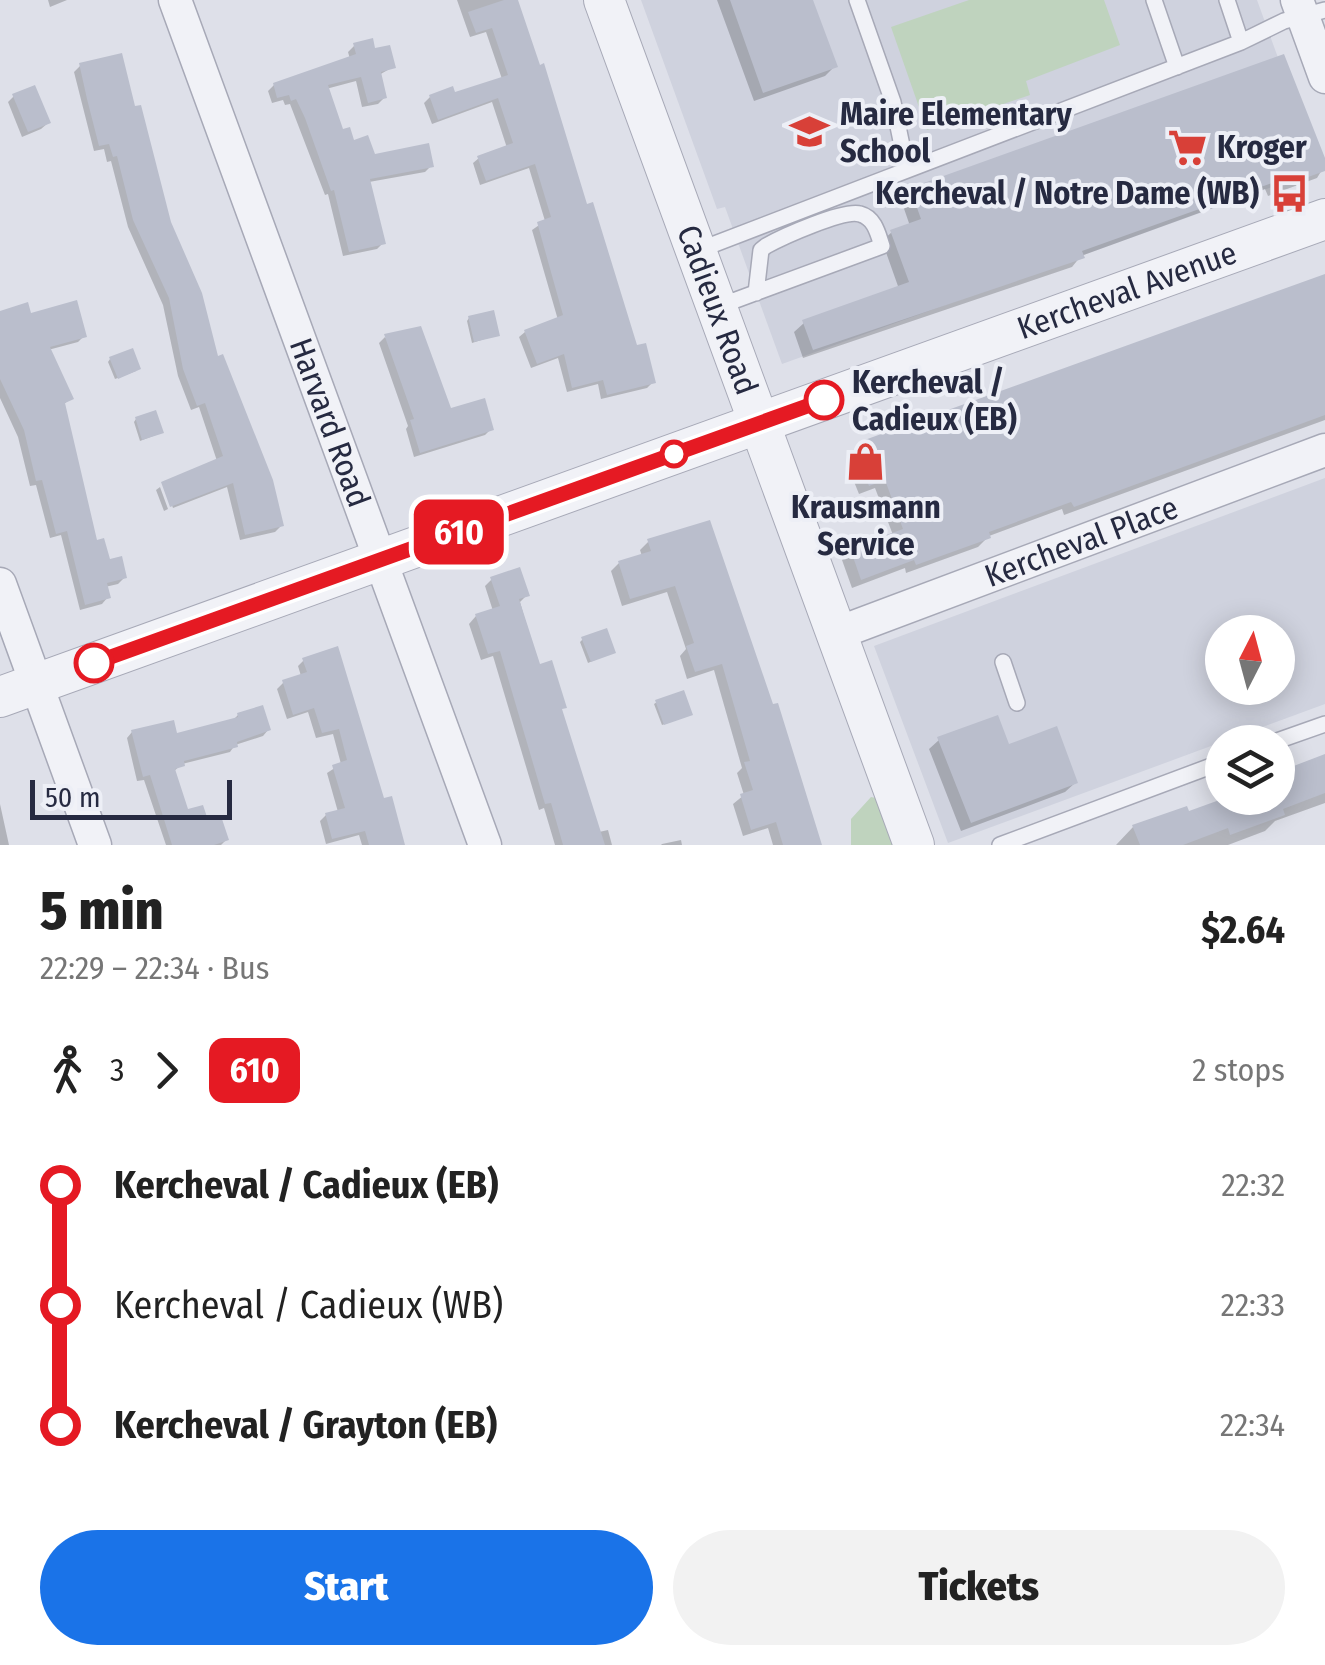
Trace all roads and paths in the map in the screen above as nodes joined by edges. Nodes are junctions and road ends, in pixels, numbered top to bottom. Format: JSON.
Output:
{"nodes":[{"id":1,"x":175,"y":0,"type":"edge"},
{"id":2,"x":604,"y":0,"type":"edge"},
{"id":3,"x":857,"y":0,"type":"edge"},
{"id":4,"x":1154,"y":0,"type":"edge"},
{"id":5,"x":1227,"y":0,"type":"edge"},
{"id":6,"x":1309,"y":9,"type":"edge"},
{"id":7,"x":1241,"y":42,"type":"junction"},
{"id":8,"x":1178,"y":67,"type":"junction"},
{"id":9,"x":1325,"y":77,"type":"edge"},
{"id":10,"x":907,"y":170,"type":"junction"},
{"id":11,"x":1325,"y":219,"type":"edge"},
{"id":12,"x":696,"y":251,"type":"junction"},
{"id":13,"x":756,"y":293,"type":"junction"},
{"id":14,"x":718,"y":307,"type":"junction"},
{"id":15,"x":758,"y":424,"type":"junction"},
{"id":16,"x":1325,"y":450,"type":"edge"},
{"id":17,"x":382,"y":560,"type":"junction"},
{"id":18,"x":0,"y":584,"type":"edge"},
{"id":19,"x":838,"y":634,"type":"junction"},
{"id":20,"x":1003,"y":662,"type":"dead end"},
{"id":21,"x":18,"y":691,"type":"edge"},
{"id":22,"x":1017,"y":703,"type":"dead end"},
{"id":23,"x":1325,"y":724,"type":"edge"},
{"id":24,"x":1295,"y":735,"type":"edge"},
{"id":25,"x":1205,"y":768,"type":"edge"},
{"id":26,"x":94,"y":845,"type":"edge"},
{"id":27,"x":485,"y":845,"type":"edge"},
{"id":28,"x":914,"y":845,"type":"edge"},
{"id":29,"x":1000,"y":845,"type":"edge"}],
"edges":[{"from":1,"to":17,"type":"street","name":"Harvard Road"},
{"from":2,"to":12,"type":"street","name":"Cadieux Road"},
{"from":3,"to":10,"type":"lane"},
{"from":4,"to":8,"type":"lane"},
{"from":5,"to":7,"type":"lane"},
{"from":6,"to":7,"type":"lane"},
{"from":6,"to":9,"type":"street"},
{"from":7,"to":8,"type":"lane"},
{"from":8,"to":10,"type":"lane"},
{"from":10,"to":12,"type":"lane"},
{"from":11,"to":15,"type":"street","name":"Kercheval Avenue"},
{"from":12,"to":14,"type":"street","name":"Cadieux Road"},
{"from":13,"to":13,"type":"lane"},
{"from":13,"to":14,"type":"lane"},
{"from":14,"to":15,"type":"street","name":"Cadieux Road"},
{"from":15,"to":17,"type":"street","name":"Kercheval Avenue"},
{"from":15,"to":19,"type":"street","name":"Cadieux Road"},
{"from":16,"to":19,"type":"street","name":"Kercheval Place"},
{"from":17,"to":21,"type":"street","name":"Kercheval Avenue"},
{"from":17,"to":27,"type":"street","name":"Harvard Road"},
{"from":18,"to":21,"type":"street"},
{"from":19,"to":28,"type":"street","name":"Cadieux Road"},
{"from":20,"to":22,"type":"lane"},
{"from":21,"to":26,"type":"street"},
{"from":23,"to":24,"type":"lane"},
{"from":25,"to":29,"type":"lane"}]}
